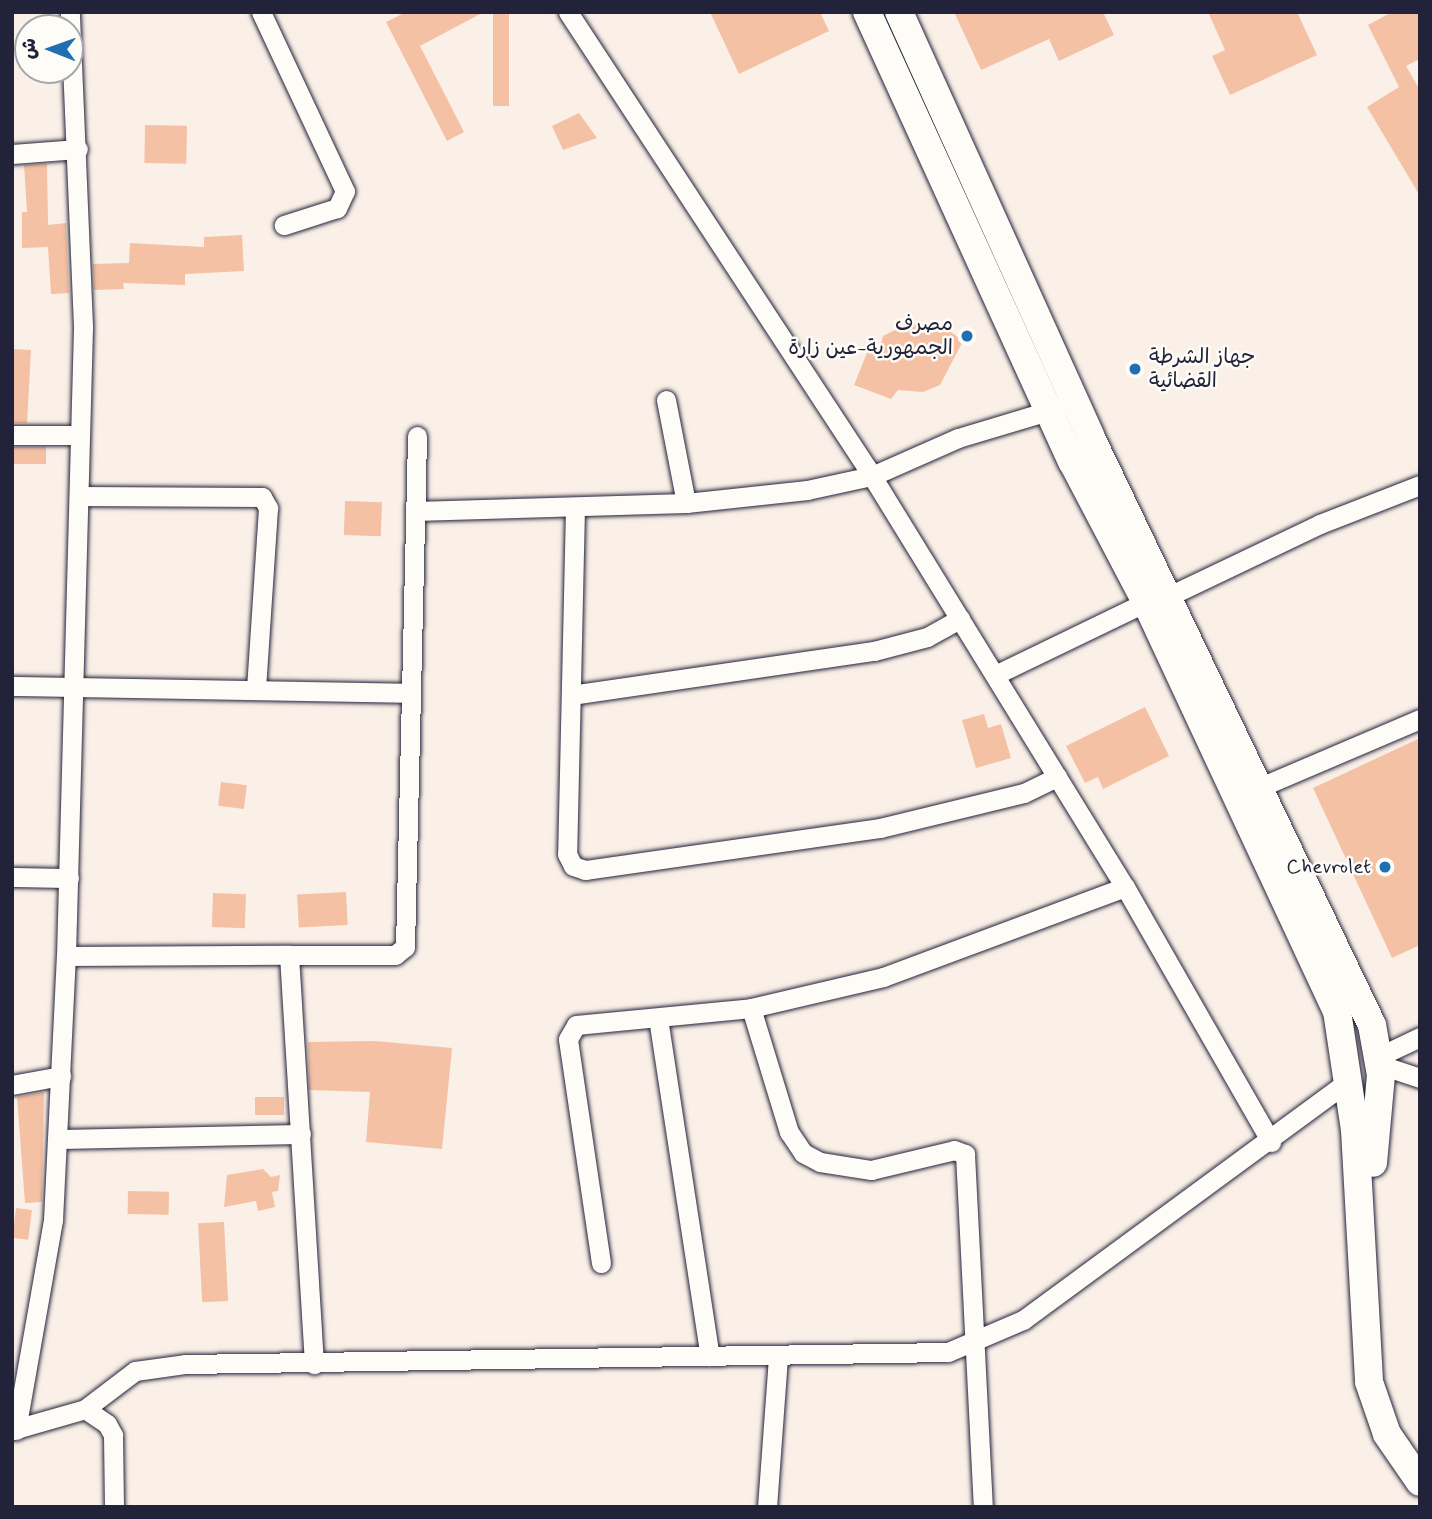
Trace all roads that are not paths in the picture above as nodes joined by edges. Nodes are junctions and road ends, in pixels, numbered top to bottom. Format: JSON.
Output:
{"nodes":[{"id":1,"x":70,"y":12,"type":"edge"},
{"id":2,"x":261,"y":12,"type":"edge"},
{"id":3,"x":568,"y":12,"type":"edge"},
{"id":4,"x":867,"y":12,"type":"edge"},
{"id":5,"x":899,"y":12,"type":"edge"},
{"id":6,"x":78,"y":149,"type":"junction"},
{"id":7,"x":12,"y":154,"type":"edge"},
{"id":8,"x":284,"y":225,"type":"dead end"},
{"id":9,"x":666,"y":400,"type":"dead end"},
{"id":10,"x":1076,"y":402,"type":"junction"},
{"id":11,"x":1049,"y":411,"type":"junction"},
{"id":12,"x":12,"y":435,"type":"edge"},
{"id":13,"x":80,"y":435,"type":"junction"},
{"id":14,"x":417,"y":436,"type":"dead end"},
{"id":15,"x":872,"y":476,"type":"junction"},
{"id":16,"x":1420,"y":485,"type":"edge"},
{"id":17,"x":79,"y":496,"type":"junction"},
{"id":18,"x":686,"y":503,"type":"junction"},
{"id":19,"x":575,"y":508,"type":"junction"},
{"id":20,"x":415,"y":511,"type":"junction"},
{"id":21,"x":1157,"y":599,"type":"junction"},
{"id":22,"x":960,"y":619,"type":"junction"},
{"id":23,"x":995,"y":675,"type":"junction"},
{"id":24,"x":12,"y":686,"type":"edge"},
{"id":25,"x":75,"y":687,"type":"junction"},
{"id":26,"x":256,"y":690,"type":"junction"},
{"id":27,"x":410,"y":693,"type":"junction"},
{"id":28,"x":571,"y":695,"type":"junction"},
{"id":29,"x":1420,"y":719,"type":"edge"},
{"id":30,"x":1057,"y":777,"type":"junction"},
{"id":31,"x":1258,"y":788,"type":"junction"},
{"id":32,"x":12,"y":877,"type":"edge"},
{"id":33,"x":69,"y":878,"type":"junction"},
{"id":34,"x":1125,"y":887,"type":"junction"},
{"id":35,"x":289,"y":955,"type":"junction"},
{"id":36,"x":66,"y":956,"type":"junction"},
{"id":37,"x":751,"y":1008,"type":"junction"},
{"id":38,"x":658,"y":1018,"type":"junction"},
{"id":39,"x":1420,"y":1037,"type":"edge"},
{"id":40,"x":1380,"y":1061,"type":"junction"},
{"id":41,"x":61,"y":1076,"type":"junction"},
{"id":42,"x":1420,"y":1078,"type":"edge"},
{"id":43,"x":1350,"y":1080,"type":"junction"},
{"id":44,"x":12,"y":1085,"type":"edge"},
{"id":45,"x":301,"y":1134,"type":"junction"},
{"id":46,"x":58,"y":1139,"type":"junction"},
{"id":47,"x":1271,"y":1142,"type":"junction"},
{"id":48,"x":601,"y":1263,"type":"dead end"},
{"id":49,"x":974,"y":1345,"type":"junction"},
{"id":50,"x":709,"y":1356,"type":"junction"},
{"id":51,"x":778,"y":1356,"type":"junction"},
{"id":52,"x":314,"y":1364,"type":"junction"},
{"id":53,"x":85,"y":1409,"type":"junction"},
{"id":54,"x":14,"y":1430,"type":"edge"},
{"id":55,"x":1420,"y":1452,"type":"edge"},
{"id":56,"x":1420,"y":1482,"type":"edge"},
{"id":57,"x":114,"y":1507,"type":"edge"},
{"id":58,"x":766,"y":1507,"type":"edge"},
{"id":59,"x":983,"y":1507,"type":"edge"}],
"edges":[{"from":1,"to":6,"type":"street"},
{"from":2,"to":8,"type":"street"},
{"from":3,"to":15,"type":"street"},
{"from":4,"to":11,"type":"highway"},
{"from":5,"to":10,"type":"highway"},
{"from":6,"to":7,"type":"street"},
{"from":6,"to":13,"type":"street"},
{"from":9,"to":18,"type":"street"},
{"from":10,"to":11,"type":"street"},
{"from":10,"to":21,"type":"highway"},
{"from":11,"to":15,"type":"street"},
{"from":11,"to":21,"type":"highway"},
{"from":12,"to":13,"type":"street"},
{"from":13,"to":17,"type":"street"},
{"from":14,"to":20,"type":"street"},
{"from":15,"to":18,"type":"street"},
{"from":15,"to":22,"type":"street"},
{"from":16,"to":21,"type":"street"},
{"from":17,"to":25,"type":"street"},
{"from":17,"to":26,"type":"street"},
{"from":18,"to":19,"type":"street"},
{"from":19,"to":20,"type":"street"},
{"from":19,"to":28,"type":"street"},
{"from":20,"to":27,"type":"street"},
{"from":21,"to":23,"type":"street"},
{"from":21,"to":31,"type":"highway"},
{"from":21,"to":43,"type":"highway"},
{"from":22,"to":23,"type":"street"},
{"from":22,"to":28,"type":"street"},
{"from":23,"to":30,"type":"street"},
{"from":24,"to":25,"type":"street"},
{"from":25,"to":26,"type":"street"},
{"from":25,"to":33,"type":"street"},
{"from":26,"to":27,"type":"street"},
{"from":27,"to":35,"type":"street"},
{"from":28,"to":30,"type":"street"},
{"from":29,"to":31,"type":"street"},
{"from":30,"to":34,"type":"street"},
{"from":31,"to":40,"type":"highway"},
{"from":32,"to":33,"type":"street"},
{"from":33,"to":36,"type":"street"},
{"from":34,"to":37,"type":"street"},
{"from":34,"to":47,"type":"street"},
{"from":35,"to":36,"type":"street"},
{"from":35,"to":45,"type":"street"},
{"from":36,"to":41,"type":"street"},
{"from":37,"to":38,"type":"street"},
{"from":37,"to":49,"type":"street"},
{"from":38,"to":48,"type":"street"},
{"from":38,"to":50,"type":"street"},
{"from":39,"to":40,"type":"street"},
{"from":40,"to":42,"type":"street"},
{"from":40,"to":55,"type":"highway"},
{"from":41,"to":44,"type":"street"},
{"from":41,"to":46,"type":"street"},
{"from":43,"to":47,"type":"street"},
{"from":43,"to":56,"type":"highway"},
{"from":45,"to":46,"type":"street"},
{"from":45,"to":52,"type":"street"},
{"from":46,"to":54,"type":"street"},
{"from":47,"to":49,"type":"street"},
{"from":49,"to":51,"type":"street"},
{"from":49,"to":59,"type":"street"},
{"from":50,"to":51,"type":"street"},
{"from":50,"to":52,"type":"street"},
{"from":51,"to":58,"type":"street"},
{"from":52,"to":53,"type":"street"},
{"from":53,"to":54,"type":"street"},
{"from":53,"to":57,"type":"street"}]}
